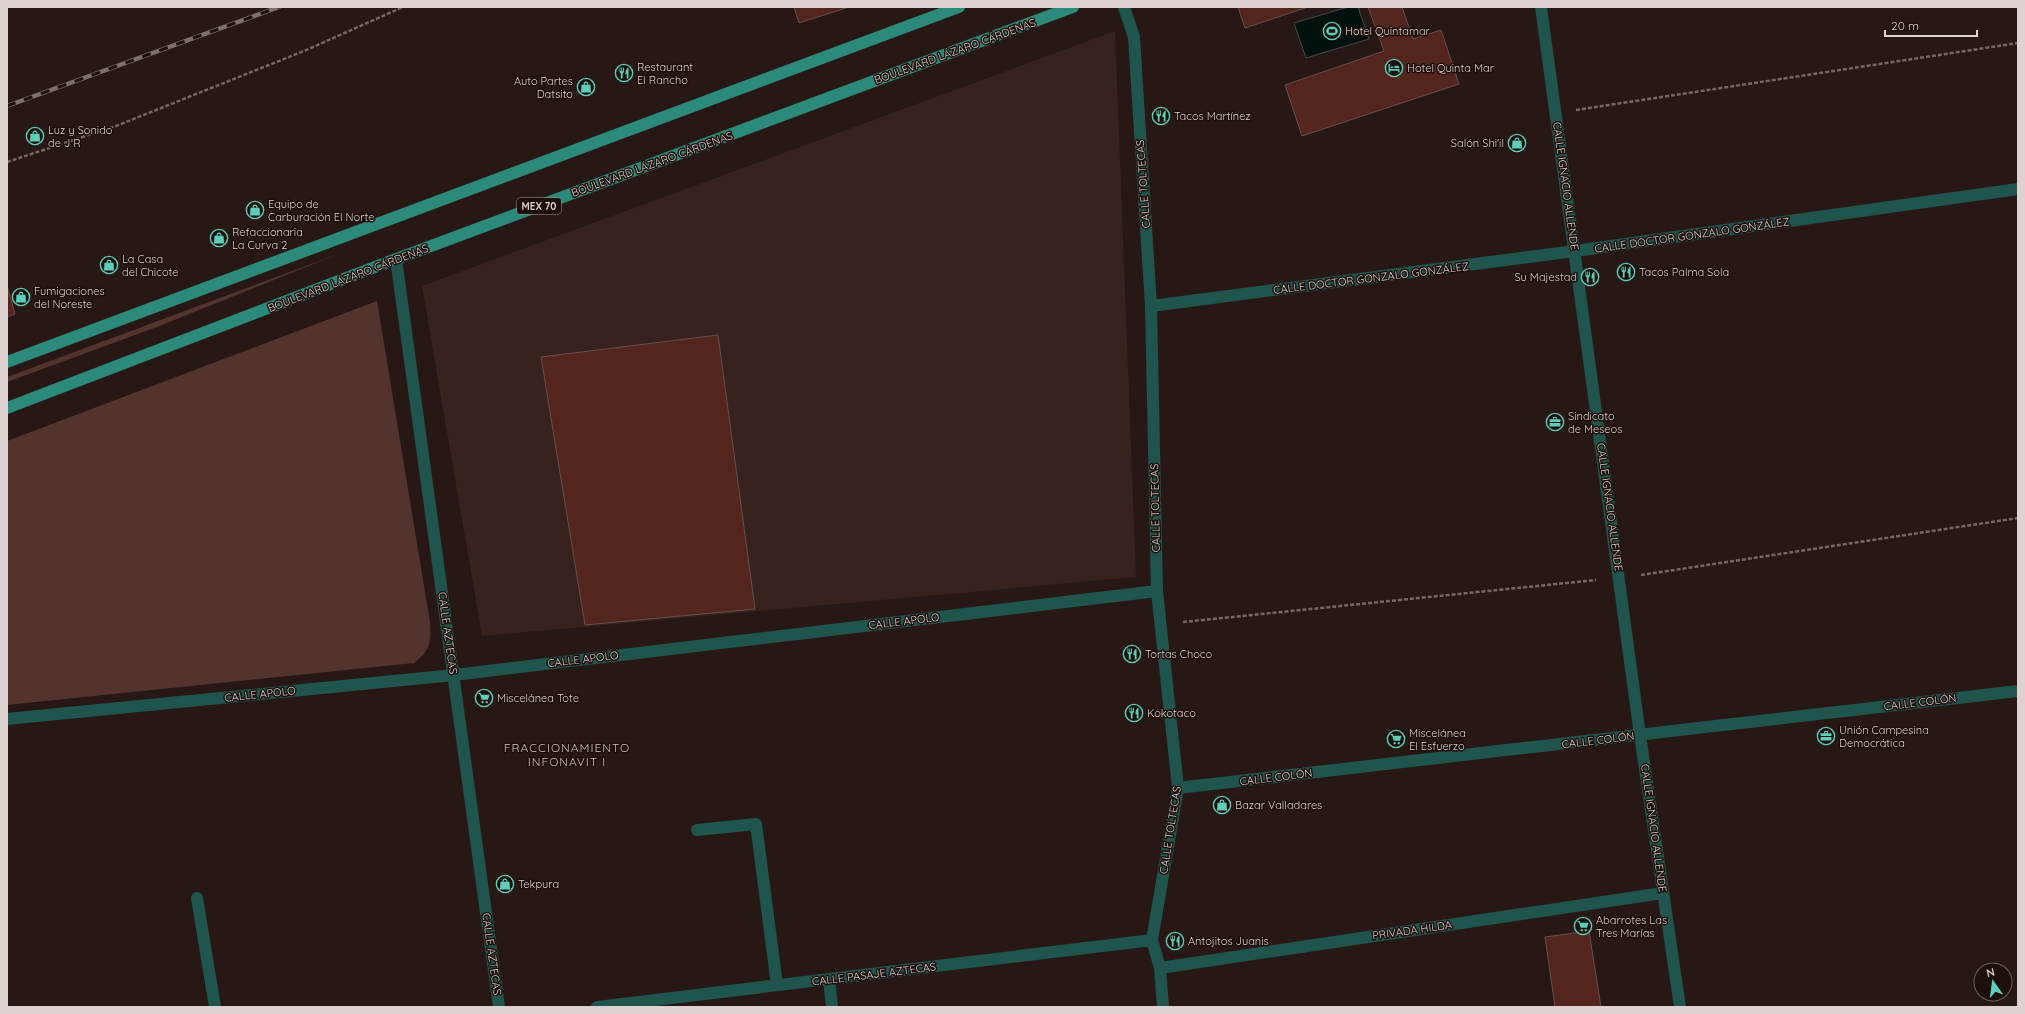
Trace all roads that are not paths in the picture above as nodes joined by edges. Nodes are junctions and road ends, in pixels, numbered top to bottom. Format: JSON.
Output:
{"nodes":[{"id":1,"x":959,"y":7,"type":"edge"},
{"id":2,"x":1073,"y":7,"type":"edge"},
{"id":3,"x":1124,"y":7,"type":"edge"},
{"id":4,"x":1541,"y":7,"type":"edge"},
{"id":5,"x":2018,"y":188,"type":"edge"},
{"id":6,"x":1575,"y":251,"type":"junction"},
{"id":7,"x":396,"y":259,"type":"junction"},
{"id":8,"x":1151,"y":306,"type":"junction"},
{"id":9,"x":7,"y":362,"type":"edge"},
{"id":10,"x":7,"y":408,"type":"edge"},
{"id":11,"x":1157,"y":591,"type":"junction"},
{"id":12,"x":454,"y":675,"type":"junction"},
{"id":13,"x":2018,"y":691,"type":"edge"},
{"id":14,"x":7,"y":719,"type":"edge"},
{"id":15,"x":1640,"y":735,"type":"junction"},
{"id":16,"x":1178,"y":788,"type":"junction"},
{"id":17,"x":697,"y":830,"type":"dead end"},
{"id":18,"x":1663,"y":893,"type":"junction"},
{"id":19,"x":198,"y":898,"type":"dead end"},
{"id":20,"x":1152,"y":940,"type":"junction"},
{"id":21,"x":1160,"y":968,"type":"junction"},
{"id":22,"x":829,"y":980,"type":"junction"},
{"id":23,"x":778,"y":985,"type":"junction"},
{"id":24,"x":215,"y":1007,"type":"edge"},
{"id":25,"x":499,"y":1007,"type":"edge"},
{"id":26,"x":597,"y":1007,"type":"edge"},
{"id":27,"x":832,"y":1007,"type":"edge"},
{"id":28,"x":1163,"y":1007,"type":"edge"},
{"id":29,"x":1680,"y":1007,"type":"edge"}],
"edges":[{"from":1,"to":9,"type":"main road"},
{"from":2,"to":7,"type":"main road","name":"BOULEVARD LÁZARO CÁRDENAS","number":"MEX 70"},
{"from":3,"to":8,"type":"street","name":"CALLE TOLTECAS"},
{"from":4,"to":6,"type":"street","name":"CALLE IGNACIO ALLENDE"},
{"from":5,"to":6,"type":"street","name":"CALLE DOCTOR GONZALO GONZÁLEZ"},
{"from":6,"to":8,"type":"street","name":"CALLE DOCTOR GONZALO GONZÁLEZ"},
{"from":6,"to":15,"type":"street","name":"CALLE IGNACIO ALLENDE"},
{"from":7,"to":10,"type":"main road","name":"BOULEVARD LÁZARO CÁRDENAS","number":"MEX 70"},
{"from":7,"to":12,"type":"street","name":"CALLE AZTECAS"},
{"from":8,"to":11,"type":"street","name":"CALLE TOLTECAS"},
{"from":11,"to":12,"type":"street","name":"CALLE APOLO"},
{"from":11,"to":16,"type":"street","name":"CALLE TOLTECAS"},
{"from":12,"to":14,"type":"street","name":"CALLE APOLO"},
{"from":12,"to":25,"type":"street","name":"CALLE AZTECAS"},
{"from":13,"to":15,"type":"street","name":"CALLE COLÓN"},
{"from":15,"to":16,"type":"street","name":"CALLE COLÓN"},
{"from":15,"to":18,"type":"street","name":"CALLE IGNACIO ALLENDE"},
{"from":16,"to":20,"type":"street","name":"CALLE TOLTECAS"},
{"from":17,"to":23,"type":"street"},
{"from":18,"to":21,"type":"street","name":"PRIVADA HILDA"},
{"from":18,"to":29,"type":"street","name":"CALLE IGNACIO ALLENDE"},
{"from":19,"to":24,"type":"street"},
{"from":20,"to":21,"type":"street","name":"CALLE TOLTECAS"},
{"from":20,"to":22,"type":"street","name":"CALLE PASAJE AZTECAS"},
{"from":21,"to":28,"type":"street","name":"CALLE TOLTECAS"},
{"from":22,"to":23,"type":"street","name":"CALLE PASAJE AZTECAS"},
{"from":22,"to":27,"type":"street"},
{"from":23,"to":26,"type":"street","name":"CALLE PASAJE AZTECAS"}]}
